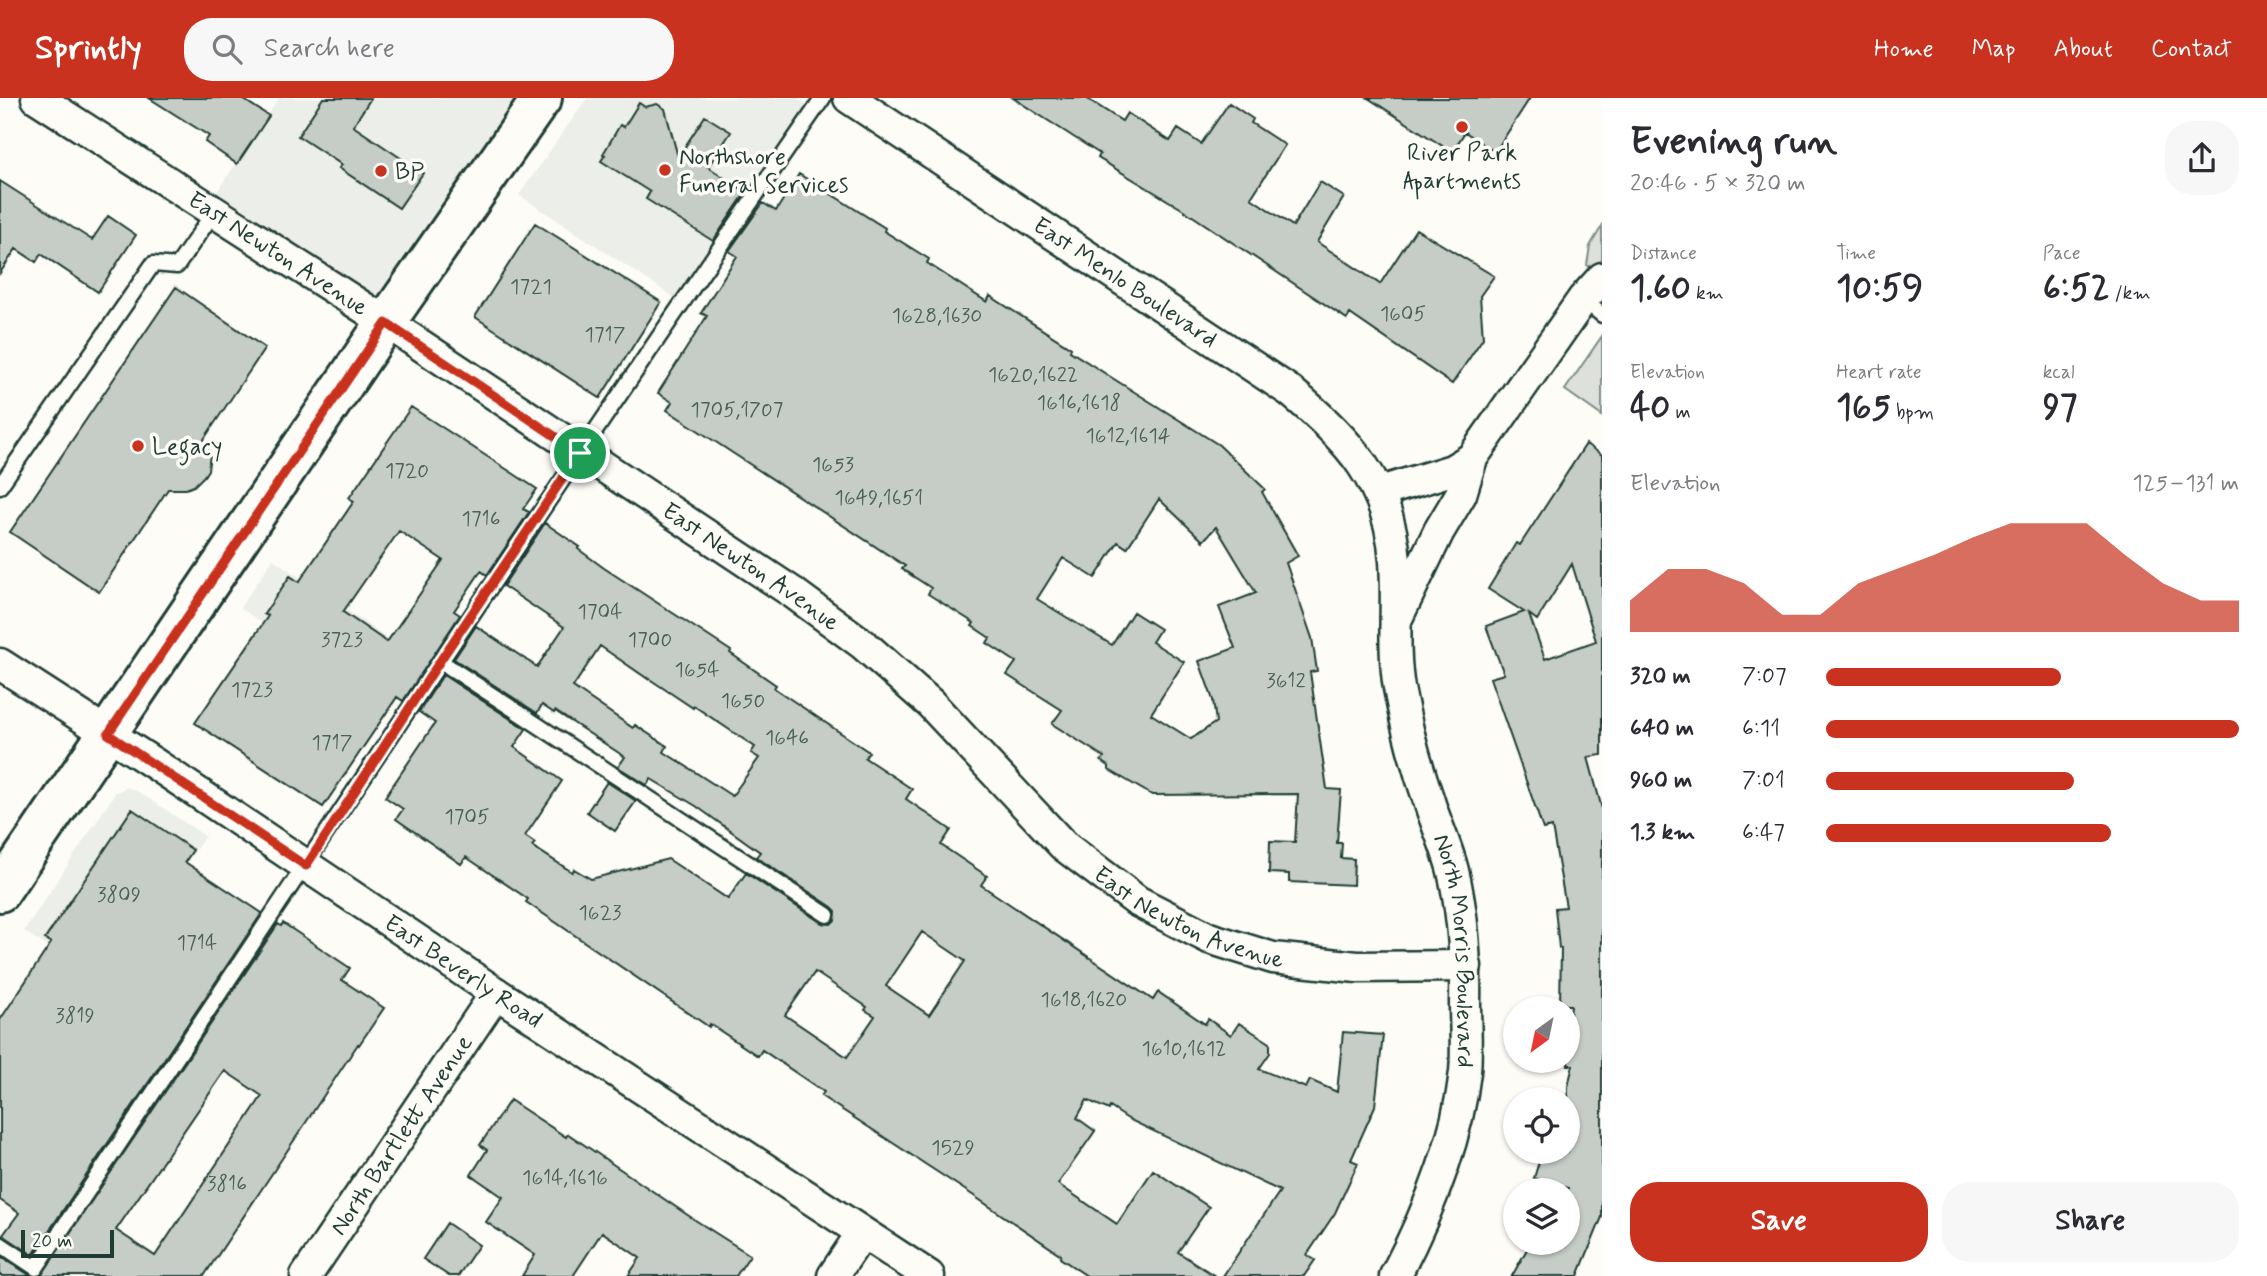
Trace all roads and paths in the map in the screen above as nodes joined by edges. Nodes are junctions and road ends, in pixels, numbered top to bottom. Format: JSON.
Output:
{"nodes":[{"id":1,"x":37,"y":98,"type":"edge"},
{"id":2,"x":542,"y":98,"type":"edge"},
{"id":3,"x":823,"y":98,"type":"edge"},
{"id":4,"x":849,"y":98,"type":"edge"},
{"id":5,"x":214,"y":212,"type":"junction"},
{"id":6,"x":1595,"y":297,"type":"edge"},
{"id":7,"x":386,"y":323,"type":"junction"},
{"id":8,"x":580,"y":453,"type":"junction"},
{"id":9,"x":1472,"y":458,"type":"junction"},
{"id":10,"x":0,"y":486,"type":"edge"},
{"id":11,"x":1380,"y":492,"type":"junction"},
{"id":12,"x":1395,"y":621,"type":"junction"},
{"id":13,"x":440,"y":661,"type":"junction"},
{"id":14,"x":0,"y":664,"type":"edge"},
{"id":15,"x":108,"y":734,"type":"junction"},
{"id":16,"x":306,"y":866,"type":"junction"},
{"id":17,"x":0,"y":892,"type":"edge"},
{"id":18,"x":827,"y":915,"type":"dead end"},
{"id":19,"x":1466,"y":966,"type":"junction"},
{"id":20,"x":496,"y":993,"type":"junction"},
{"id":21,"x":862,"y":1233,"type":"junction"},
{"id":22,"x":0,"y":1244,"type":"edge"},
{"id":23,"x":306,"y":1276,"type":"edge"},
{"id":24,"x":832,"y":1276,"type":"edge"},
{"id":25,"x":929,"y":1276,"type":"edge"},
{"id":26,"x":1395,"y":1276,"type":"edge"}],
"edges":[{"from":1,"to":5,"type":"street","name":"East Newton Avenue"},
{"from":2,"to":7,"type":"main road"},
{"from":3,"to":8,"type":"lane"},
{"from":4,"to":11,"type":"street","name":"East Menlo Boulevard"},
{"from":5,"to":7,"type":"street","name":"East Newton Avenue"},
{"from":5,"to":10,"type":"lane"},
{"from":6,"to":9,"type":"street","name":"North Morris Boulevard"},
{"from":7,"to":8,"type":"street","name":"East Newton Avenue"},
{"from":7,"to":15,"type":"main road"},
{"from":8,"to":13,"type":"lane"},
{"from":8,"to":19,"type":"street","name":"East Newton Avenue"},
{"from":9,"to":11,"type":"street","name":"North Morris Boulevard"},
{"from":9,"to":12,"type":"street","name":"North Morris Boulevard"},
{"from":11,"to":12,"type":"street","name":"North Morris Boulevard"},
{"from":12,"to":19,"type":"street","name":"North Morris Boulevard"},
{"from":13,"to":16,"type":"lane"},
{"from":13,"to":18,"type":"lane"},
{"from":14,"to":15,"type":"street","name":"East Beverly Road"},
{"from":15,"to":16,"type":"street","name":"East Beverly Road"},
{"from":15,"to":17,"type":"main road"},
{"from":16,"to":20,"type":"street","name":"East Beverly Road"},
{"from":16,"to":22,"type":"lane"},
{"from":19,"to":26,"type":"street","name":"North Morris Boulevard"},
{"from":20,"to":21,"type":"street","name":"East Beverly Road"},
{"from":20,"to":23,"type":"street","name":"North Bartlett Avenue"},
{"from":21,"to":24,"type":"street"},
{"from":21,"to":25,"type":"street","name":"East Beverly Road"}]}
